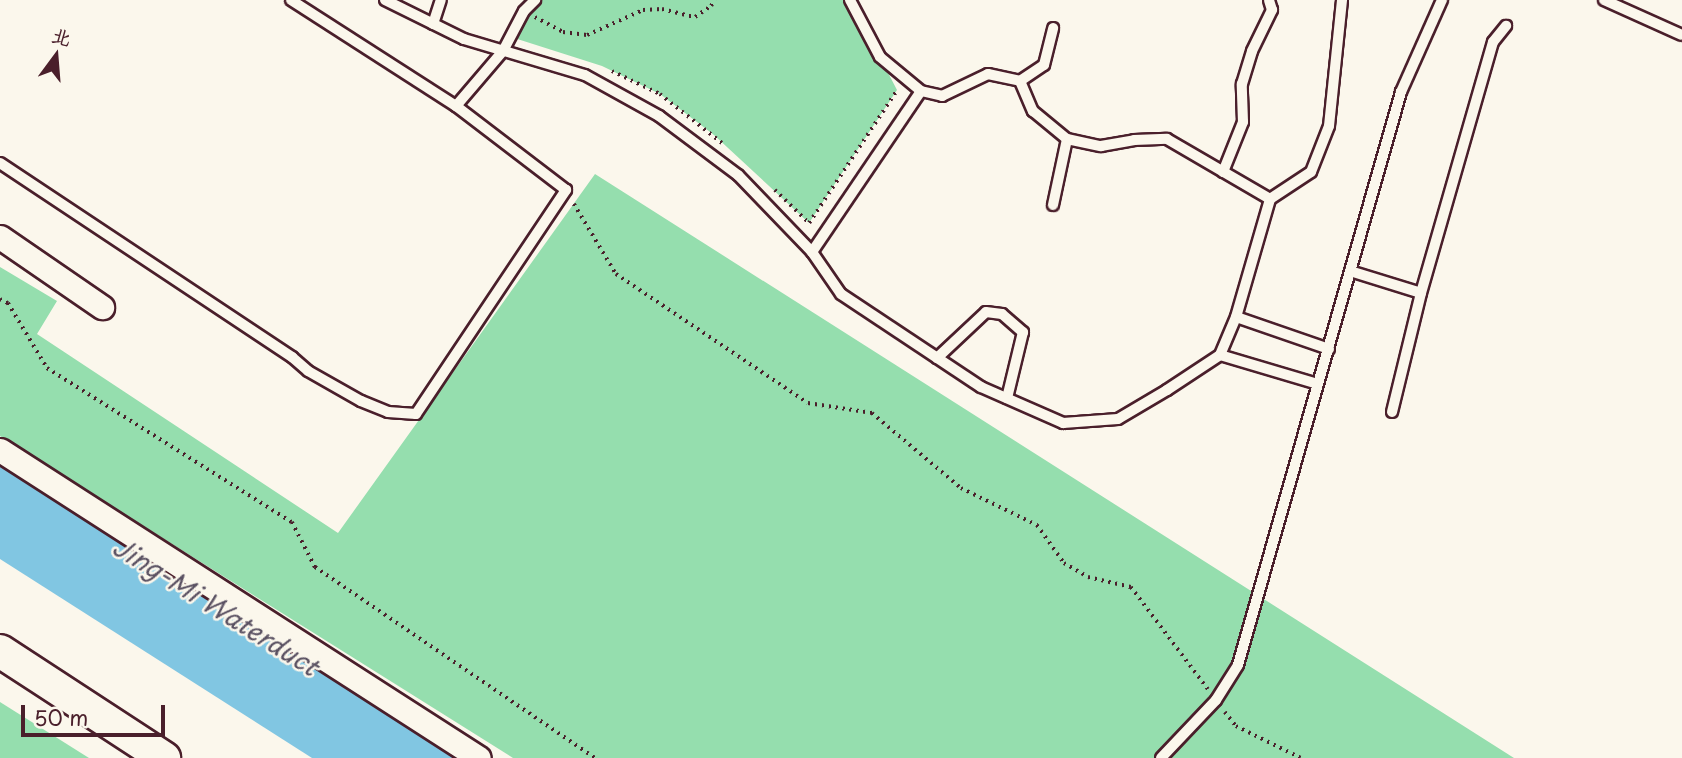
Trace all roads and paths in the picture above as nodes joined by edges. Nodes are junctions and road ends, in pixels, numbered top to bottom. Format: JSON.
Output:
{"nodes":[{"id":1,"x":291,"y":0,"type":"edge"},
{"id":2,"x":385,"y":0,"type":"edge"},
{"id":3,"x":441,"y":0,"type":"edge"},
{"id":4,"x":535,"y":0,"type":"edge"},
{"id":5,"x":714,"y":0,"type":"edge"},
{"id":6,"x":850,"y":0,"type":"edge"},
{"id":7,"x":1269,"y":0,"type":"edge"},
{"id":8,"x":1342,"y":0,"type":"edge"},
{"id":9,"x":1442,"y":0,"type":"edge"},
{"id":10,"x":1604,"y":0,"type":"edge"},
{"id":11,"x":524,"y":11,"type":"junction"},
{"id":12,"x":432,"y":24,"type":"junction"},
{"id":13,"x":1506,"y":26,"type":"dead end"},
{"id":14,"x":1053,"y":28,"type":"dead end"},
{"id":15,"x":1682,"y":35,"type":"edge"},
{"id":16,"x":503,"y":51,"type":"junction"},
{"id":17,"x":880,"y":57,"type":"junction"},
{"id":18,"x":602,"y":66,"type":"dead end"},
{"id":19,"x":1020,"y":81,"type":"junction"},
{"id":20,"x":921,"y":91,"type":"junction"},
{"id":21,"x":456,"y":106,"type":"junction"},
{"id":22,"x":1067,"y":139,"type":"junction"},
{"id":23,"x":724,"y":144,"type":"dead end"},
{"id":24,"x":0,"y":163,"type":"edge"},
{"id":25,"x":1223,"y":172,"type":"junction"},
{"id":26,"x":773,"y":187,"type":"dead end"},
{"id":27,"x":566,"y":190,"type":"junction"},
{"id":28,"x":1270,"y":199,"type":"junction"},
{"id":29,"x":1053,"y":205,"type":"dead end"},
{"id":30,"x":0,"y":237,"type":"edge"},
{"id":31,"x":812,"y":252,"type":"junction"},
{"id":32,"x":1350,"y":271,"type":"junction"},
{"id":33,"x":1421,"y":293,"type":"junction"},
{"id":34,"x":0,"y":299,"type":"edge"},
{"id":35,"x":102,"y":307,"type":"dead end"},
{"id":36,"x":1236,"y":317,"type":"junction"},
{"id":37,"x":1329,"y":349,"type":"junction"},
{"id":38,"x":1220,"y":355,"type":"junction"},
{"id":39,"x":937,"y":358,"type":"junction"},
{"id":40,"x":1318,"y":384,"type":"junction"},
{"id":41,"x":1007,"y":398,"type":"junction"},
{"id":42,"x":1392,"y":412,"type":"dead end"},
{"id":43,"x":0,"y":450,"type":"edge"},
{"id":44,"x":0,"y":650,"type":"edge"},
{"id":45,"x":1216,"y":700,"type":"junction"},
{"id":46,"x":164,"y":758,"type":"edge"},
{"id":47,"x":479,"y":758,"type":"edge"},
{"id":48,"x":595,"y":758,"type":"edge"},
{"id":49,"x":1161,"y":758,"type":"edge"},
{"id":50,"x":1301,"y":758,"type":"edge"}],
"edges":[{"from":1,"to":21,"type":"lane"},
{"from":2,"to":12,"type":"lane"},
{"from":3,"to":12,"type":"lane"},
{"from":4,"to":11,"type":"lane"},
{"from":5,"to":11,"type":"path"},
{"from":6,"to":17,"type":"lane"},
{"from":7,"to":25,"type":"lane"},
{"from":8,"to":28,"type":"lane"},
{"from":9,"to":32,"type":"lane"},
{"from":10,"to":15,"type":"lane"},
{"from":11,"to":16,"type":"lane"},
{"from":12,"to":16,"type":"lane"},
{"from":13,"to":33,"type":"lane"},
{"from":14,"to":19,"type":"lane"},
{"from":16,"to":21,"type":"lane"},
{"from":16,"to":31,"type":"lane"},
{"from":17,"to":20,"type":"lane"},
{"from":17,"to":26,"type":"path"},
{"from":18,"to":23,"type":"path"},
{"from":19,"to":20,"type":"lane"},
{"from":19,"to":22,"type":"lane"},
{"from":20,"to":31,"type":"lane"},
{"from":21,"to":27,"type":"lane"},
{"from":22,"to":25,"type":"lane"},
{"from":22,"to":29,"type":"lane"},
{"from":24,"to":27,"type":"lane"},
{"from":25,"to":28,"type":"lane"},
{"from":27,"to":45,"type":"path"},
{"from":28,"to":36,"type":"lane"},
{"from":30,"to":35,"type":"street"},
{"from":31,"to":39,"type":"lane"},
{"from":32,"to":33,"type":"lane"},
{"from":32,"to":37,"type":"lane"},
{"from":33,"to":42,"type":"lane"},
{"from":34,"to":48,"type":"path"},
{"from":36,"to":37,"type":"lane"},
{"from":36,"to":38,"type":"lane"},
{"from":37,"to":40,"type":"lane"},
{"from":38,"to":40,"type":"lane"},
{"from":38,"to":41,"type":"lane"},
{"from":39,"to":41,"type":"lane"},
{"from":39,"to":41,"type":"lane"},
{"from":40,"to":45,"type":"lane"},
{"from":43,"to":47,"type":"street"},
{"from":44,"to":46,"type":"main road"},
{"from":45,"to":49,"type":"lane"},
{"from":45,"to":50,"type":"path"}]}
